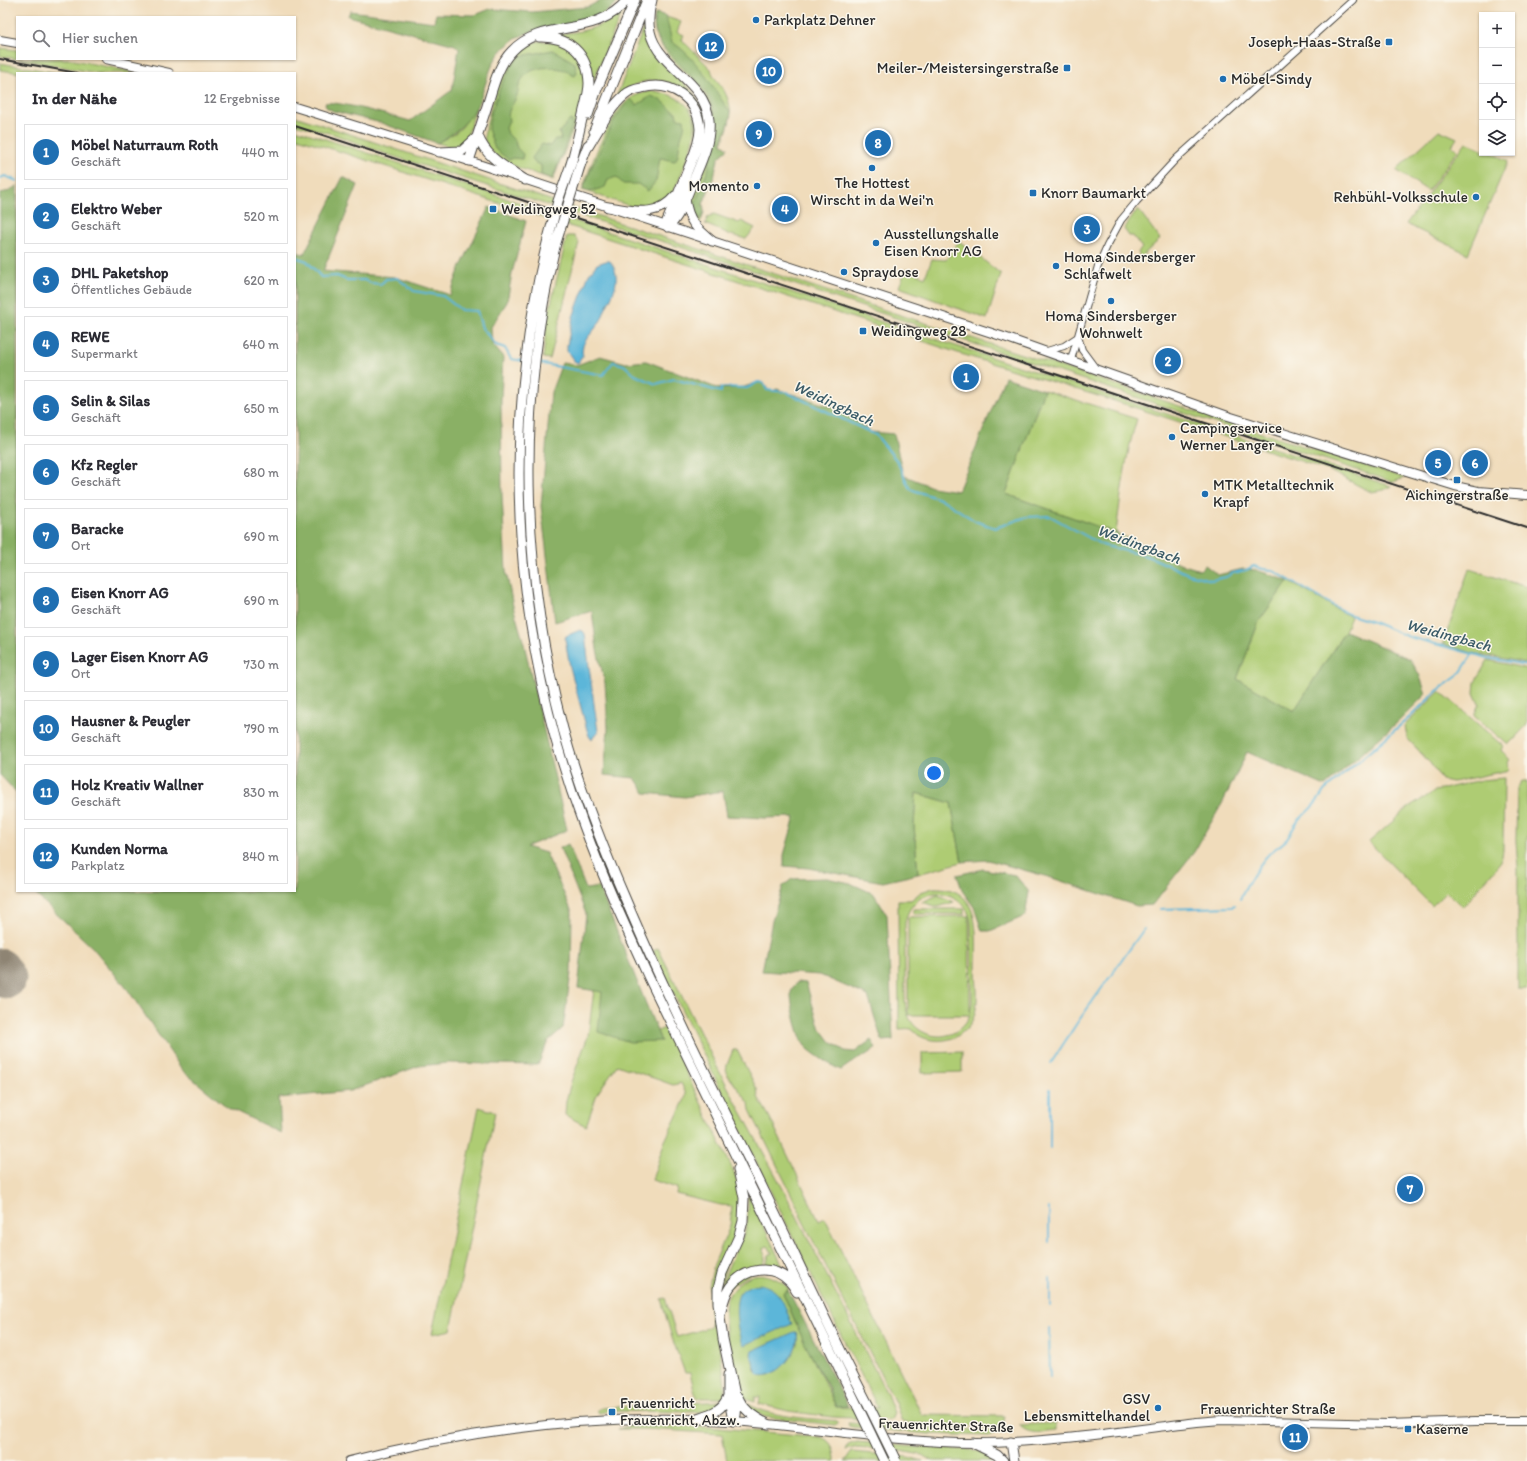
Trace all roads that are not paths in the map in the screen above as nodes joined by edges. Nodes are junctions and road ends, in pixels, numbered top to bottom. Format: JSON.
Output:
{"nodes":[{"id":1,"x":627,"y":0,"type":"edge"},
{"id":2,"x":635,"y":0,"type":"edge"},
{"id":3,"x":647,"y":0,"type":"edge"},
{"id":4,"x":652,"y":0,"type":"edge"},
{"id":5,"x":1353,"y":0,"type":"edge"},
{"id":6,"x":644,"y":17,"type":"junction"},
{"id":7,"x":531,"y":37,"type":"junction"},
{"id":8,"x":0,"y":40,"type":"edge"},
{"id":9,"x":16,"y":43,"type":"edge"},
{"id":10,"x":110,"y":60,"type":"edge"},
{"id":11,"x":164,"y":72,"type":"edge"},
{"id":12,"x":296,"y":107,"type":"edge"},
{"id":13,"x":478,"y":136,"type":"junction"},
{"id":14,"x":586,"y":150,"type":"junction"},
{"id":15,"x":439,"y":152,"type":"junction"},
{"id":16,"x":574,"y":152,"type":"junction"},
{"id":17,"x":468,"y":161,"type":"junction"},
{"id":18,"x":575,"y":165,"type":"junction"},
{"id":19,"x":525,"y":180,"type":"junction"},
{"id":20,"x":680,"y":191,"type":"junction"},
{"id":21,"x":685,"y":199,"type":"junction"},
{"id":22,"x":608,"y":207,"type":"junction"},
{"id":23,"x":668,"y":227,"type":"junction"},
{"id":24,"x":552,"y":241,"type":"junction"},
{"id":25,"x":712,"y":241,"type":"junction"},
{"id":26,"x":1078,"y":336,"type":"junction"},
{"id":27,"x":1047,"y":351,"type":"junction"},
{"id":28,"x":1071,"y":360,"type":"junction"},
{"id":29,"x":1096,"y":369,"type":"junction"},
{"id":30,"x":1527,"y":495,"type":"edge"},
{"id":31,"x":735,"y":1156,"type":"junction"},
{"id":32,"x":720,"y":1316,"type":"junction"},
{"id":33,"x":818,"y":1325,"type":"junction"},
{"id":34,"x":732,"y":1393,"type":"junction"},
{"id":35,"x":694,"y":1419,"type":"junction"},
{"id":36,"x":733,"y":1421,"type":"junction"},
{"id":37,"x":1527,"y":1421,"type":"edge"},
{"id":38,"x":768,"y":1424,"type":"junction"},
{"id":39,"x":1011,"y":1442,"type":"junction"},
{"id":40,"x":973,"y":1443,"type":"junction"},
{"id":41,"x":349,"y":1461,"type":"edge"},
{"id":42,"x":884,"y":1461,"type":"edge"},
{"id":43,"x":896,"y":1461,"type":"edge"},
{"id":44,"x":1003,"y":1461,"type":"edge"},
{"id":45,"x":1014,"y":1461,"type":"edge"}],
"edges":[{"from":1,"to":7,"type":"highway"},
{"from":2,"to":16,"type":"highway"},
{"from":3,"to":6,"type":"highway"},
{"from":4,"to":6,"type":"highway"},
{"from":5,"to":26,"type":"street"},
{"from":6,"to":14,"type":"highway"},
{"from":6,"to":21,"type":"highway"},
{"from":7,"to":13,"type":"highway"},
{"from":7,"to":16,"type":"highway"},
{"from":8,"to":9,"type":"main road"},
{"from":10,"to":11,"type":"main road"},
{"from":12,"to":15,"type":"main road"},
{"from":13,"to":15,"type":"highway"},
{"from":13,"to":17,"type":"highway"},
{"from":13,"to":19,"type":"highway"},
{"from":14,"to":18,"type":"highway"},
{"from":14,"to":20,"type":"highway"},
{"from":15,"to":17,"type":"main road"},
{"from":16,"to":18,"type":"highway"},
{"from":17,"to":19,"type":"main road"},
{"from":18,"to":24,"type":"highway","bridge":true},
{"from":19,"to":22,"type":"main road"},
{"from":20,"to":22,"type":"highway"},
{"from":20,"to":23,"type":"highway"},
{"from":21,"to":23,"type":"highway"},
{"from":21,"to":25,"type":"highway"},
{"from":22,"to":23,"type":"main road"},
{"from":23,"to":25,"type":"main road"},
{"from":24,"to":31,"type":"highway"},
{"from":24,"to":43,"type":"highway","bridge":true},
{"from":25,"to":27,"type":"main road"},
{"from":26,"to":27,"type":"street"},
{"from":26,"to":28,"type":"street"},
{"from":26,"to":29,"type":"street"},
{"from":27,"to":28,"type":"main road"},
{"from":28,"to":29,"type":"main road"},
{"from":29,"to":30,"type":"main road"},
{"from":31,"to":32,"type":"highway"},
{"from":31,"to":33,"type":"highway"},
{"from":32,"to":33,"type":"highway"},
{"from":32,"to":34,"type":"highway"},
{"from":33,"to":42,"type":"highway","bridge":true},
{"from":34,"to":35,"type":"highway"},
{"from":34,"to":36,"type":"highway"},
{"from":34,"to":38,"type":"highway"},
{"from":35,"to":36,"type":"main road","name":"Frauenrichter Straße"},
{"from":35,"to":41,"type":"main road","name":"Frauenrichter Straße"},
{"from":36,"to":38,"type":"main road","name":"Frauenrichter Straße"},
{"from":37,"to":39,"type":"main road","name":"Frauenrichter Straße"},
{"from":38,"to":40,"type":"main road","name":"Frauenrichter Straße"},
{"from":39,"to":40,"type":"main road","name":"Frauenrichter Straße"},
{"from":39,"to":45,"type":"highway"},
{"from":40,"to":44,"type":"highway"}]}
